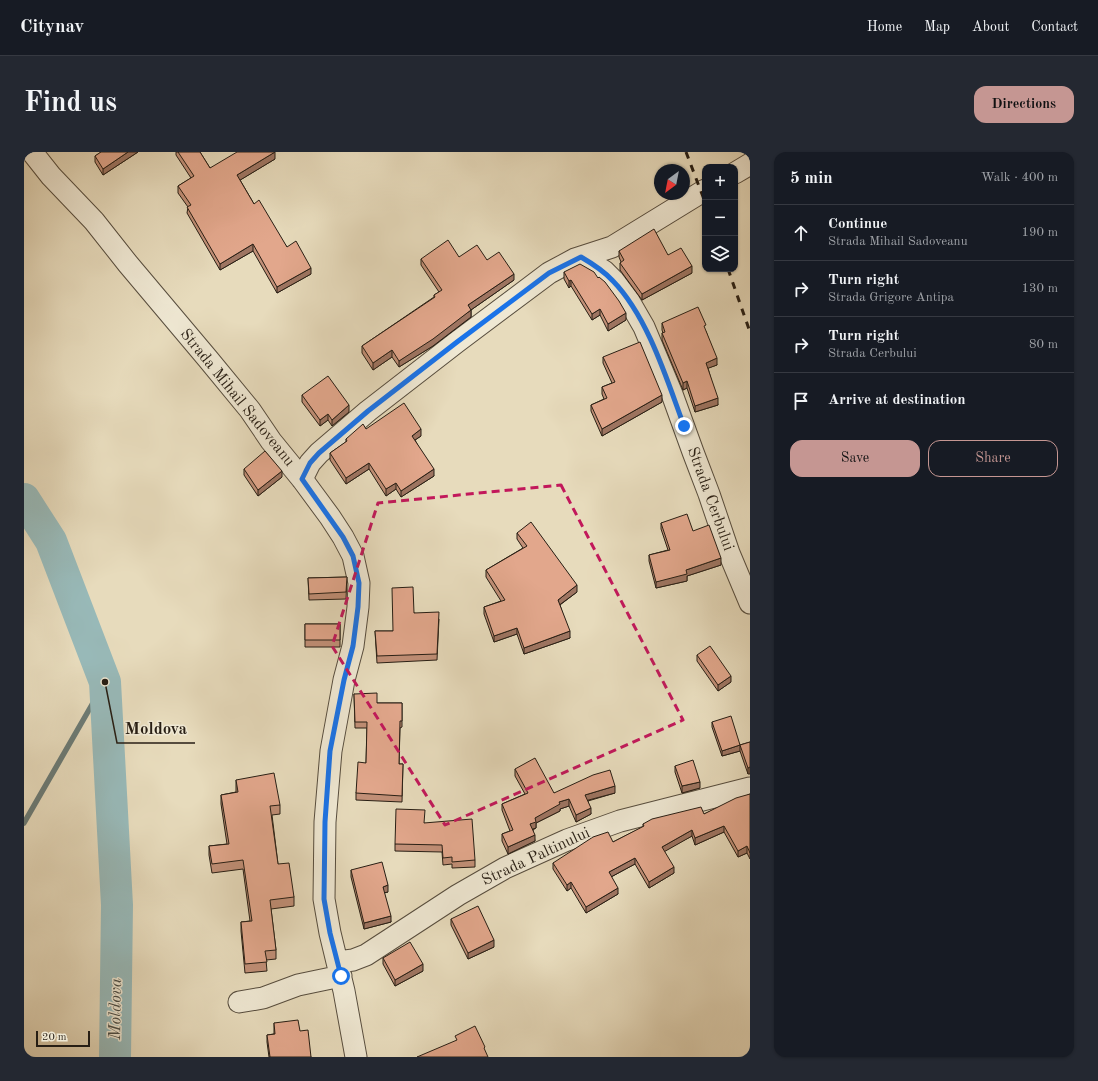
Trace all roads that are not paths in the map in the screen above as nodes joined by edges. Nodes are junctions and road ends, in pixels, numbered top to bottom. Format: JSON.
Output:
{"nodes":[{"id":1,"x":32,"y":152,"type":"edge"},
{"id":2,"x":750,"y":164,"type":"edge"},
{"id":3,"x":738,"y":171,"type":"edge"},
{"id":4,"x":702,"y":192,"type":"edge"},
{"id":5,"x":581,"y":257,"type":"junction"},
{"id":6,"x":302,"y":479,"type":"junction"},
{"id":7,"x":750,"y":603,"type":"edge"},
{"id":8,"x":750,"y":788,"type":"edge"},
{"id":9,"x":339,"y":969,"type":"junction"},
{"id":10,"x":240,"y":1002,"type":"dead end"},
{"id":11,"x":356,"y":1057,"type":"edge"}],
"edges":[{"from":1,"to":6,"type":"street","name":"Strada Mihail Sadoveanu"},
{"from":2,"to":3,"type":"street"},
{"from":4,"to":5,"type":"street"},
{"from":5,"to":6,"type":"street"},
{"from":5,"to":7,"type":"street","name":"Strada Cerbului"},
{"from":6,"to":9,"type":"street","name":"Strada Mihail Sadoveanu"},
{"from":8,"to":9,"type":"street","name":"Strada Paltinului"},
{"from":9,"to":10,"type":"street","name":"Strada Paltinului"},
{"from":9,"to":11,"type":"street","name":"Strada Mihail Sadoveanu"}]}
